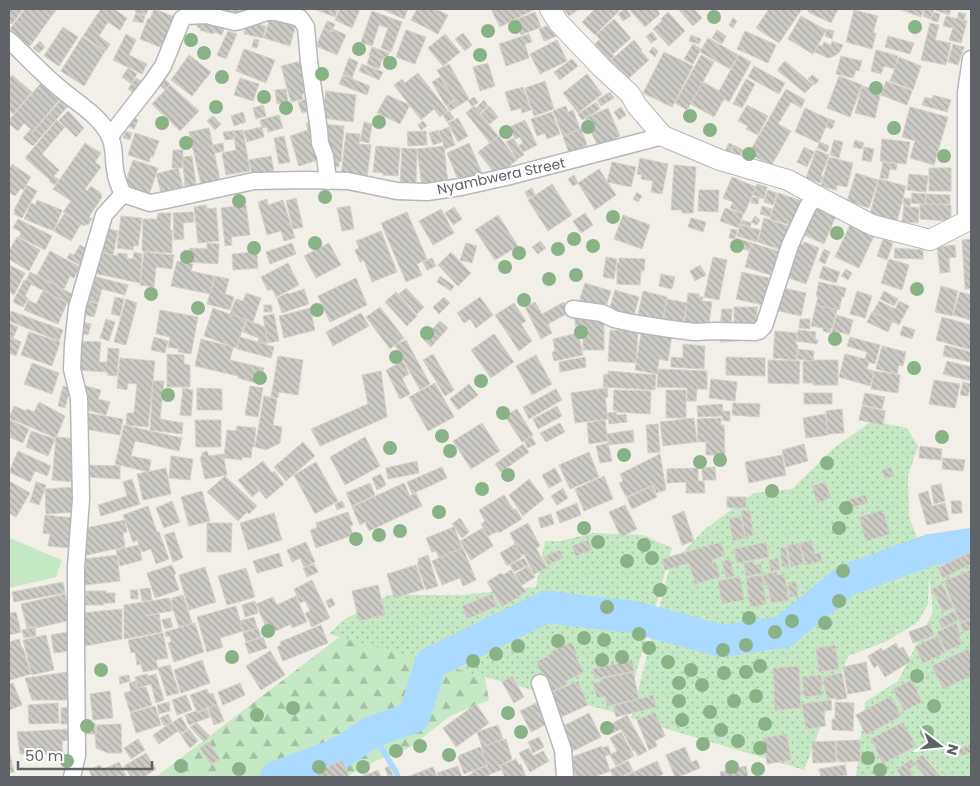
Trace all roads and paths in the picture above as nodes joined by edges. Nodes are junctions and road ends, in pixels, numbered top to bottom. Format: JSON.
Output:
{"nodes":[{"id":1,"x":550,"y":9,"type":"edge"},
{"id":2,"x":185,"y":12,"type":"edge"},
{"id":3,"x":9,"y":40,"type":"edge"},
{"id":4,"x":971,"y":59,"type":"edge"},
{"id":5,"x":110,"y":136,"type":"junction"},
{"id":6,"x":664,"y":136,"type":"junction"},
{"id":7,"x":328,"y":181,"type":"junction"},
{"id":8,"x":123,"y":194,"type":"junction"},
{"id":9,"x":817,"y":196,"type":"junction"},
{"id":10,"x":969,"y":220,"type":"edge"},
{"id":11,"x":573,"y":309,"type":"dead end"},
{"id":12,"x":540,"y":683,"type":"dead end"},
{"id":13,"x":72,"y":777,"type":"edge"},
{"id":14,"x":565,"y":777,"type":"edge"}],
"edges":[{"from":1,"to":6,"type":"street"},
{"from":2,"to":5,"type":"street"},
{"from":2,"to":7,"type":"street"},
{"from":3,"to":5,"type":"street"},
{"from":4,"to":10,"type":"street"},
{"from":5,"to":8,"type":"street"},
{"from":6,"to":7,"type":"street","name":"Nyambwera Street"},
{"from":6,"to":9,"type":"street"},
{"from":7,"to":8,"type":"street","name":"Nyambwera Street"},
{"from":8,"to":13,"type":"street"},
{"from":9,"to":10,"type":"street"},
{"from":9,"to":11,"type":"street"},
{"from":12,"to":14,"type":"street"}]}
